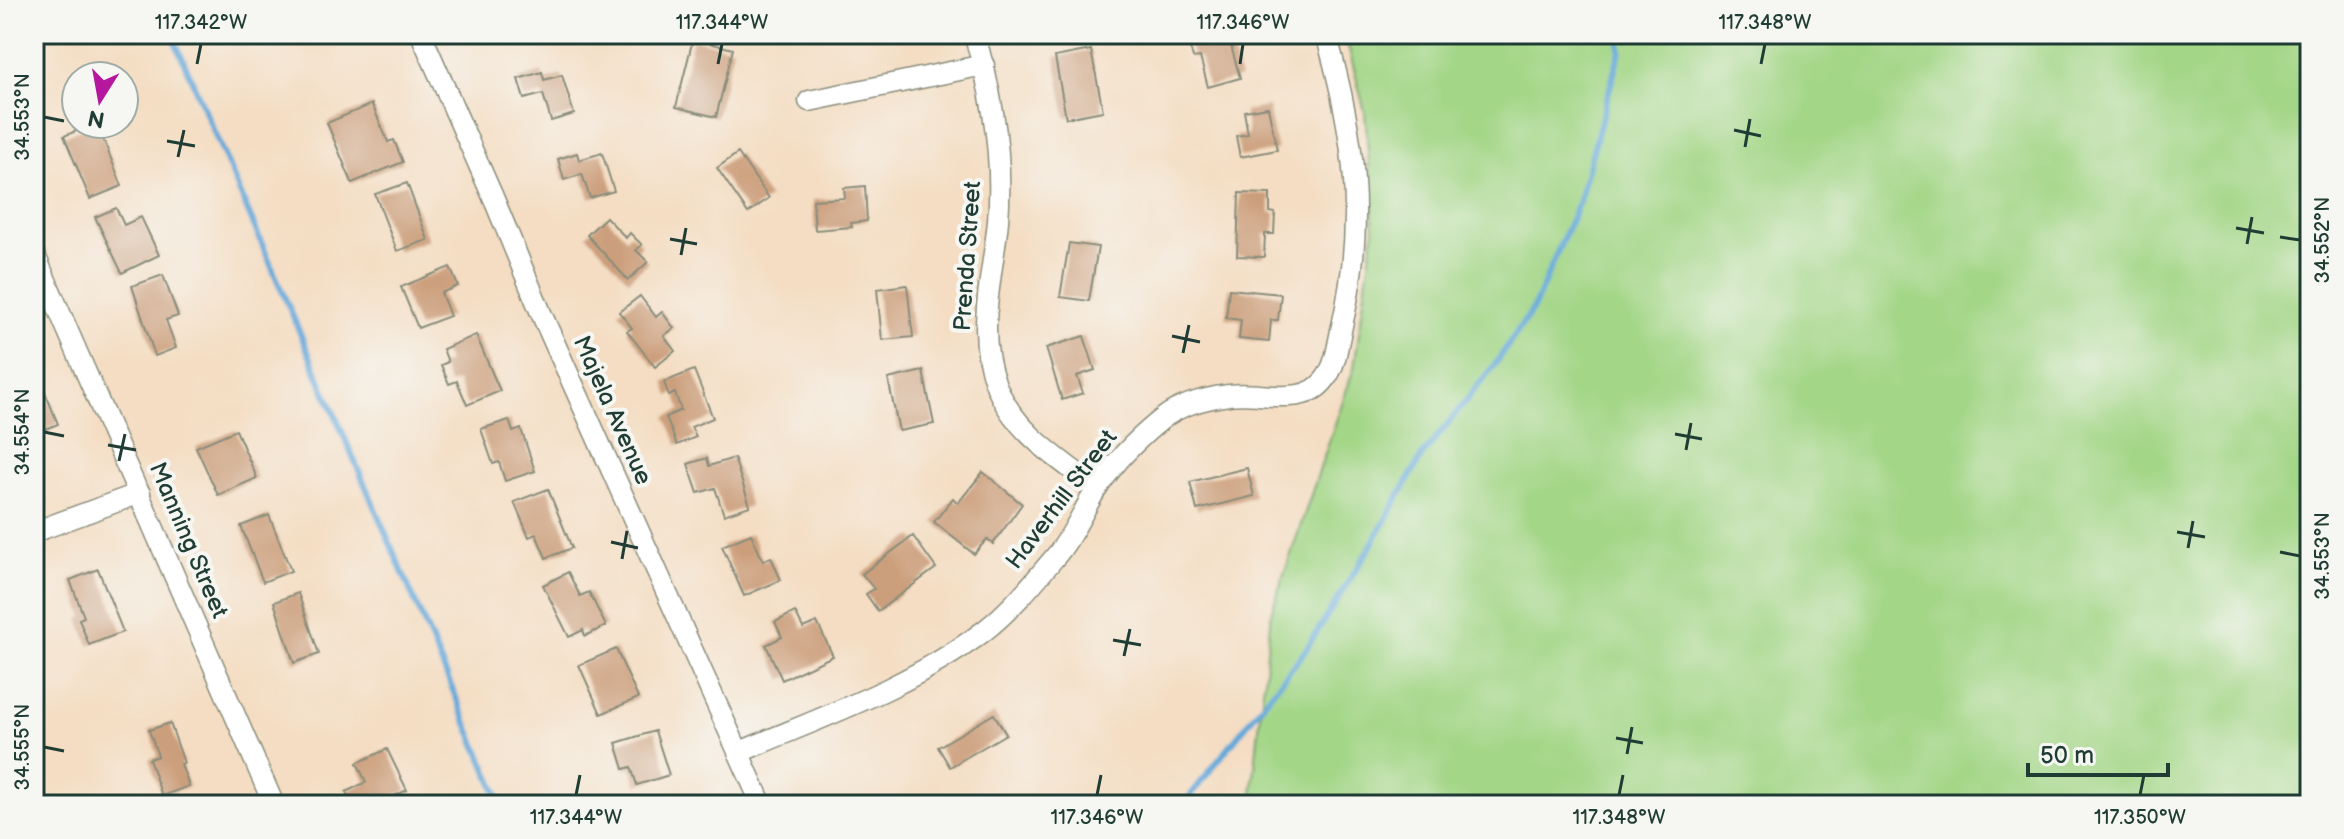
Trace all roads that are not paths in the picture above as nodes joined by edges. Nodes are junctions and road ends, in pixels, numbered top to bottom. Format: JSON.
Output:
{"nodes":[{"id":1,"x":421,"y":34,"type":"edge"},
{"id":2,"x":974,"y":34,"type":"edge"},
{"id":3,"x":1326,"y":34,"type":"edge"},
{"id":4,"x":984,"y":65,"type":"junction"},
{"id":5,"x":809,"y":101,"type":"dead end"},
{"id":6,"x":34,"y":253,"type":"edge"},
{"id":7,"x":1097,"y":488,"type":"junction"},
{"id":8,"x":140,"y":493,"type":"junction"},
{"id":9,"x":34,"y":532,"type":"edge"},
{"id":10,"x":740,"y":752,"type":"junction"},
{"id":11,"x":274,"y":805,"type":"edge"},
{"id":12,"x":762,"y":805,"type":"edge"}],
"edges":[{"from":1,"to":10,"type":"street","name":"Majela Avenue"},
{"from":2,"to":4,"type":"street","name":"Prenda Street"},
{"from":3,"to":7,"type":"street","name":"Haverhill Street"},
{"from":4,"to":5,"type":"street"},
{"from":4,"to":7,"type":"street","name":"Prenda Street"},
{"from":6,"to":8,"type":"street","name":"Manning Street"},
{"from":7,"to":10,"type":"street","name":"Haverhill Street"},
{"from":8,"to":9,"type":"street"},
{"from":8,"to":11,"type":"street","name":"Manning Street"},
{"from":10,"to":12,"type":"street","name":"Majela Avenue"}]}
